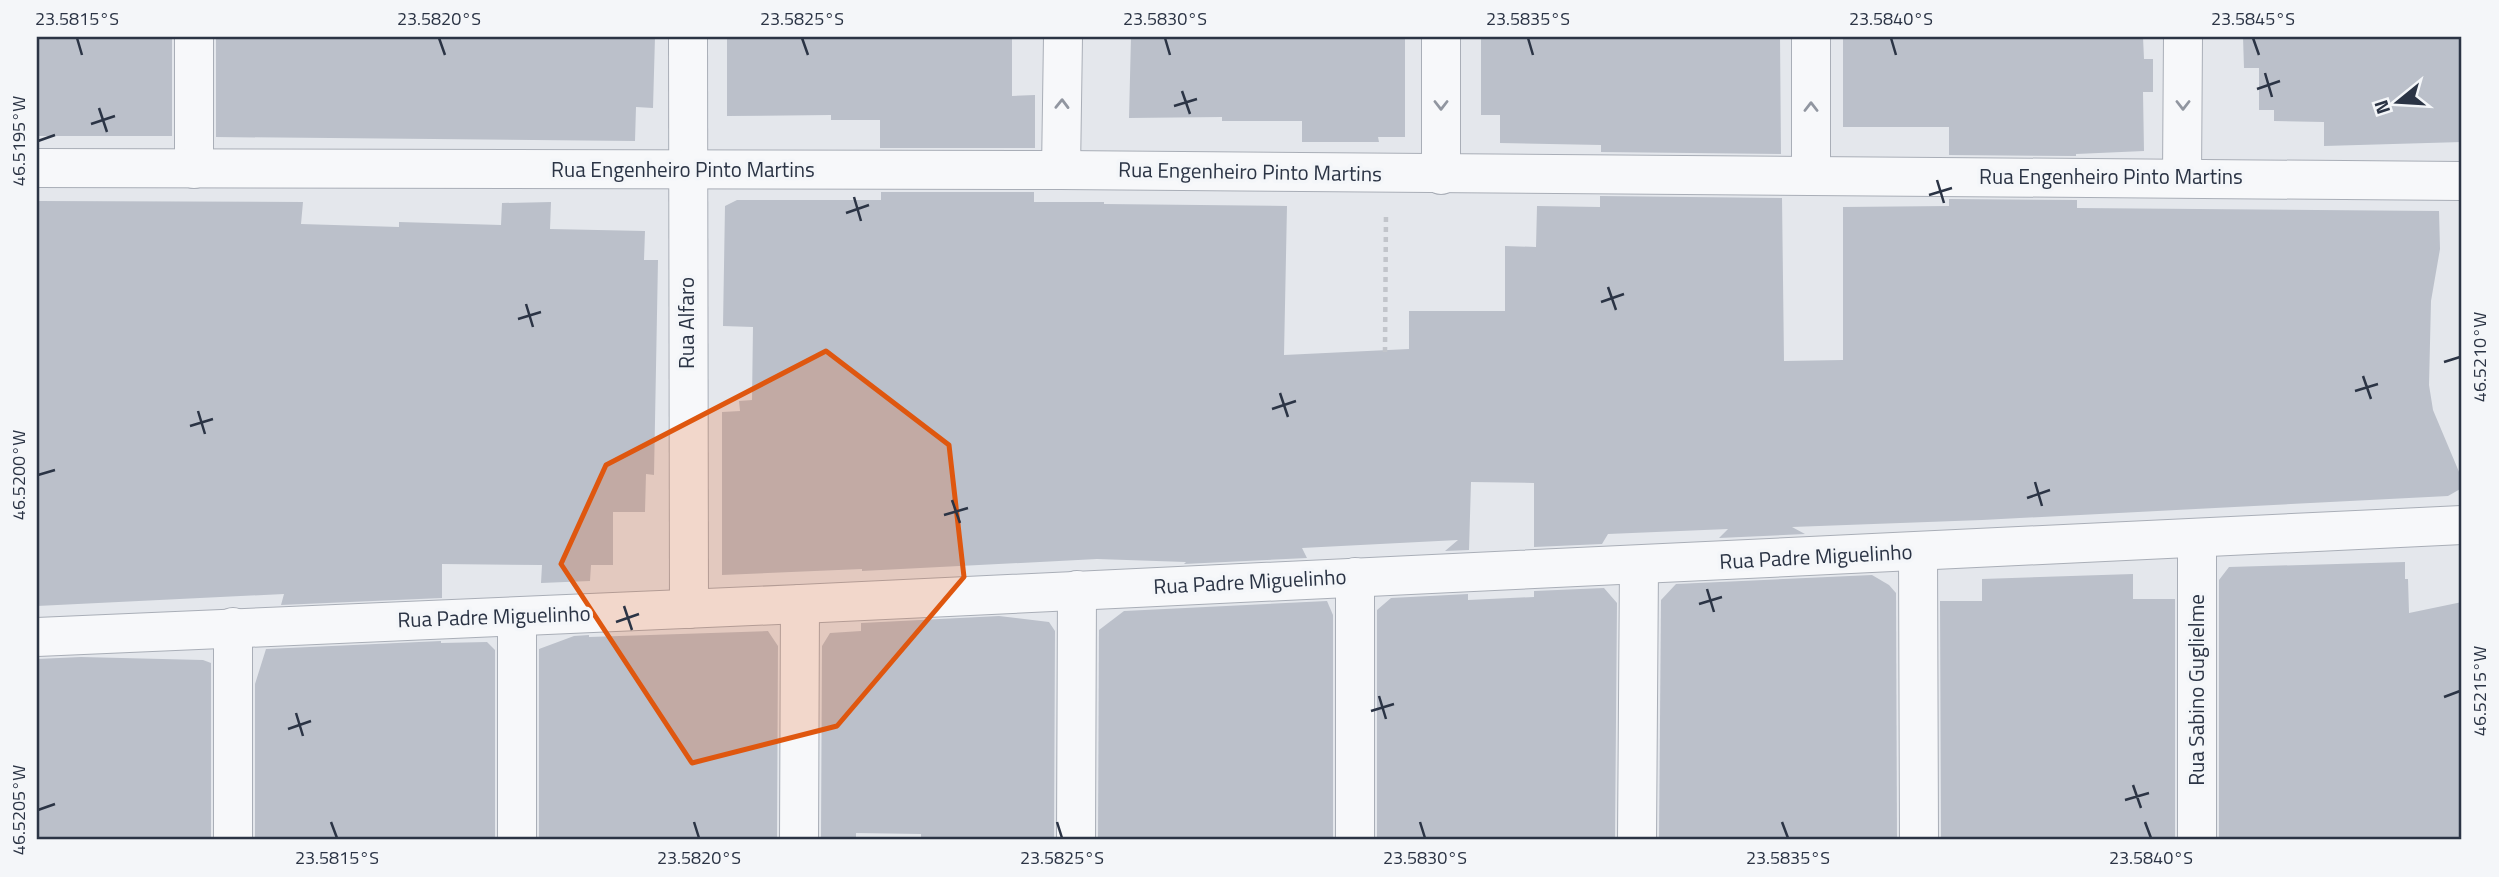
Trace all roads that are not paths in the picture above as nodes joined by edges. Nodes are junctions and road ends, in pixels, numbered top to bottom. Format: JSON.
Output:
{"nodes":[{"id":1,"x":194,"y":37,"type":"edge"},
{"id":2,"x":688,"y":37,"type":"edge"},
{"id":3,"x":1063,"y":37,"type":"edge"},
{"id":4,"x":1441,"y":37,"type":"edge"},
{"id":5,"x":1811,"y":37,"type":"edge"},
{"id":6,"x":2183,"y":37,"type":"edge"},
{"id":7,"x":37,"y":168,"type":"edge"},
{"id":8,"x":194,"y":169,"type":"junction"},
{"id":9,"x":687,"y":170,"type":"junction"},
{"id":10,"x":1061,"y":170,"type":"junction"},
{"id":11,"x":1441,"y":174,"type":"junction"},
{"id":12,"x":1811,"y":175,"type":"junction"},
{"id":13,"x":2182,"y":177,"type":"junction"},
{"id":14,"x":2462,"y":181,"type":"edge"},
{"id":15,"x":2462,"y":525,"type":"edge"},
{"id":16,"x":2197,"y":539,"type":"junction"},
{"id":17,"x":1918,"y":552,"type":"junction"},
{"id":18,"x":1639,"y":565,"type":"junction"},
{"id":19,"x":1355,"y":577,"type":"junction"},
{"id":20,"x":1076,"y":590,"type":"junction"},
{"id":21,"x":800,"y":604,"type":"junction"},
{"id":22,"x":689,"y":609,"type":"junction"},
{"id":23,"x":517,"y":617,"type":"junction"},
{"id":24,"x":233,"y":627,"type":"junction"},
{"id":25,"x":37,"y":637,"type":"edge"},
{"id":26,"x":233,"y":840,"type":"edge"},
{"id":27,"x":517,"y":840,"type":"edge"},
{"id":28,"x":799,"y":840,"type":"edge"},
{"id":29,"x":1076,"y":840,"type":"edge"},
{"id":30,"x":1355,"y":840,"type":"edge"},
{"id":31,"x":1637,"y":840,"type":"edge"},
{"id":32,"x":1919,"y":840,"type":"edge"},
{"id":33,"x":2197,"y":840,"type":"edge"}],
"edges":[{"from":1,"to":8,"type":"street"},
{"from":2,"to":9,"type":"street","name":"Rua Alfaro"},
{"from":10,"to":3,"type":"street","one_way":true},
{"from":4,"to":11,"type":"street","one_way":true},
{"from":12,"to":5,"type":"street","one_way":true},
{"from":6,"to":13,"type":"street","one_way":true},
{"from":7,"to":8,"type":"street","name":"Rua Engenheiro Pinto Martins"},
{"from":8,"to":9,"type":"street","name":"Rua Engenheiro Pinto Martins"},
{"from":9,"to":10,"type":"street","name":"Rua Engenheiro Pinto Martins"},
{"from":9,"to":22,"type":"street","name":"Rua Alfaro"},
{"from":10,"to":11,"type":"street","name":"Rua Engenheiro Pinto Martins"},
{"from":11,"to":12,"type":"street","name":"Rua Engenheiro Pinto Martins"},
{"from":12,"to":13,"type":"street","name":"Rua Engenheiro Pinto Martins"},
{"from":13,"to":14,"type":"street","name":"Rua Engenheiro Pinto Martins"},
{"from":15,"to":16,"type":"street","name":"Rua Padre Miguelinho"},
{"from":16,"to":17,"type":"street","name":"Rua Padre Miguelinho"},
{"from":16,"to":33,"type":"street","name":"Rua Sabino Guglielme"},
{"from":17,"to":18,"type":"street","name":"Rua Padre Miguelinho"},
{"from":17,"to":32,"type":"street"},
{"from":18,"to":19,"type":"street","name":"Rua Padre Miguelinho"},
{"from":18,"to":31,"type":"street"},
{"from":19,"to":20,"type":"street","name":"Rua Padre Miguelinho"},
{"from":19,"to":30,"type":"street"},
{"from":20,"to":21,"type":"street","name":"Rua Padre Miguelinho"},
{"from":20,"to":29,"type":"street"},
{"from":21,"to":22,"type":"street","name":"Rua Padre Miguelinho"},
{"from":21,"to":28,"type":"street"},
{"from":22,"to":23,"type":"street","name":"Rua Padre Miguelinho"},
{"from":23,"to":24,"type":"street","name":"Rua Padre Miguelinho"},
{"from":23,"to":27,"type":"street"},
{"from":24,"to":25,"type":"street","name":"Rua Padre Miguelinho"},
{"from":24,"to":26,"type":"street"}]}
